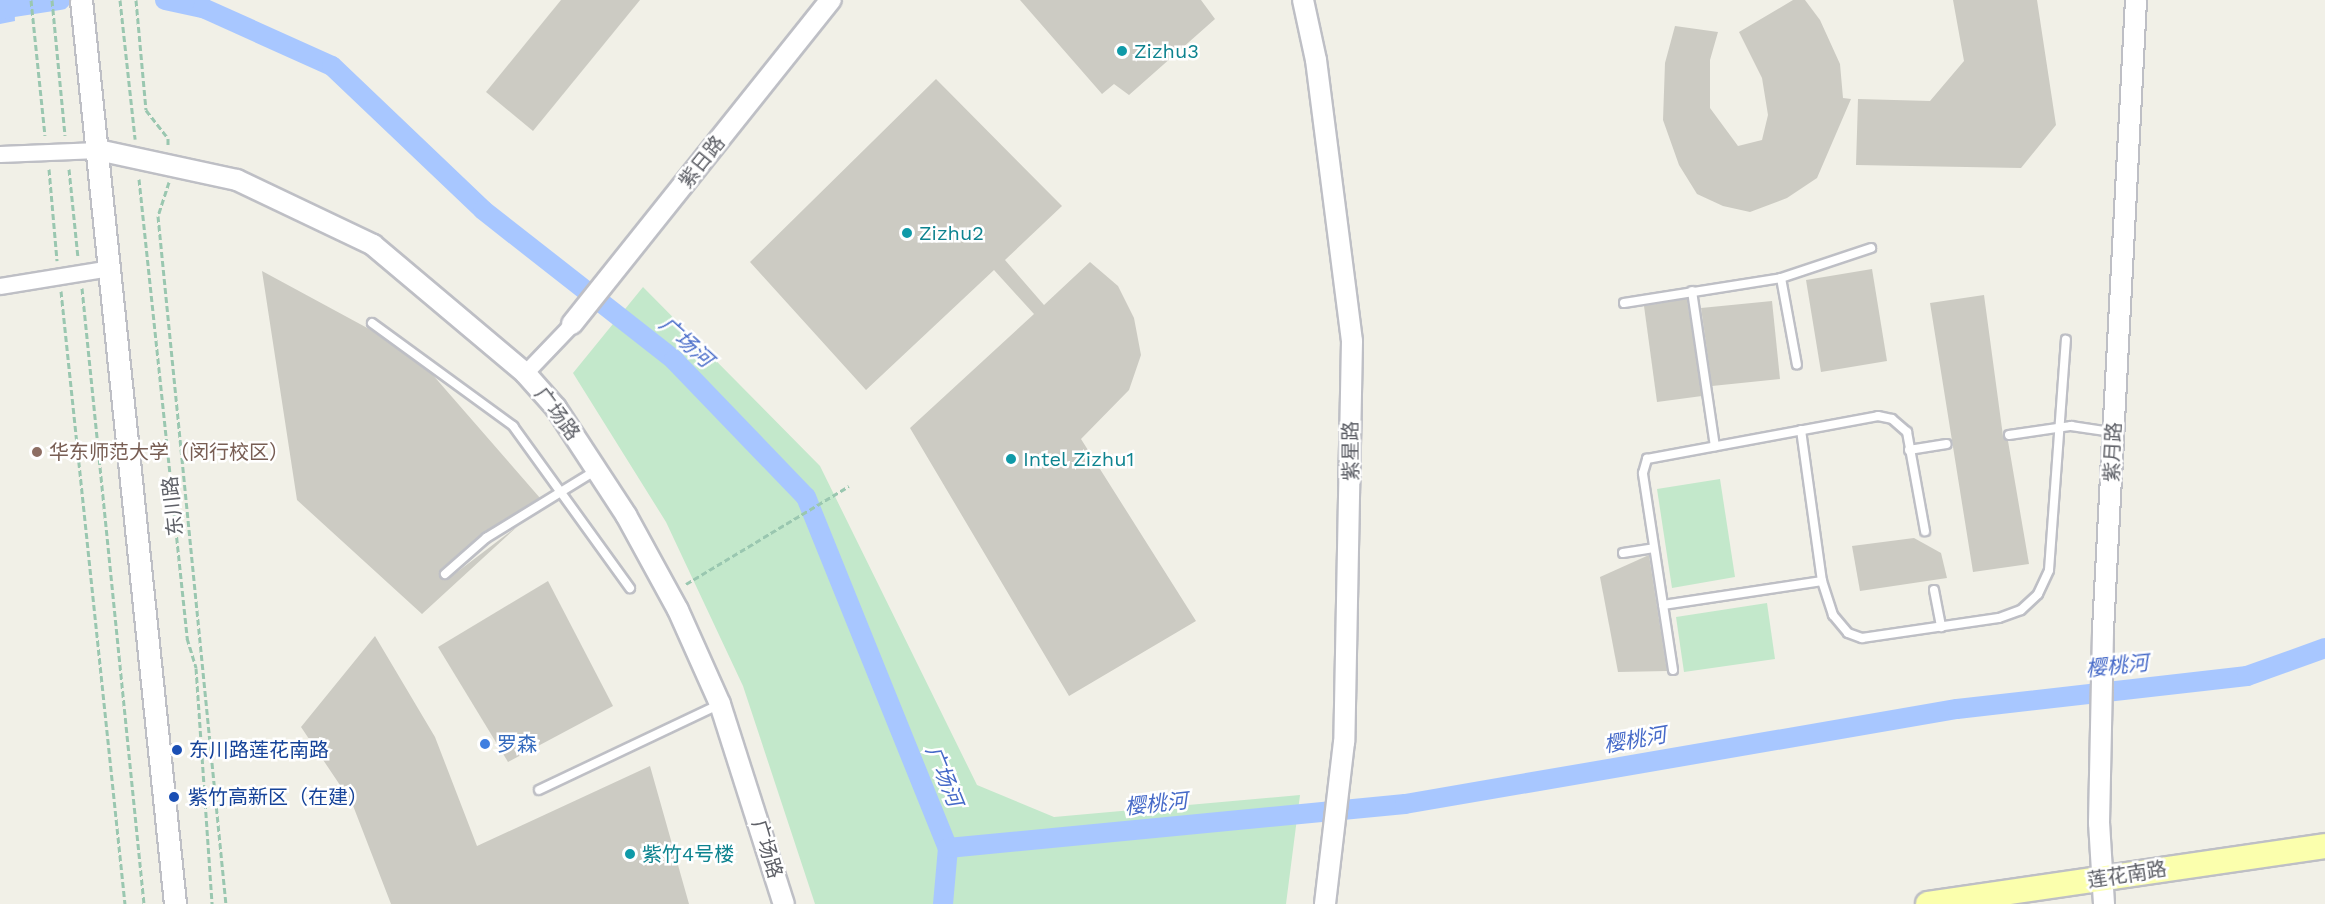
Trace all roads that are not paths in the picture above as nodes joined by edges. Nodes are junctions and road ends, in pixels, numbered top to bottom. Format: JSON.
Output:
{"nodes":[{"id":1,"x":81,"y":0,"type":"edge"},
{"id":2,"x":831,"y":0,"type":"edge"},
{"id":3,"x":1303,"y":0,"type":"edge"},
{"id":4,"x":2136,"y":0,"type":"edge"},
{"id":5,"x":98,"y":150,"type":"junction"},
{"id":6,"x":0,"y":154,"type":"edge"},
{"id":7,"x":1871,"y":248,"type":"dead end"},
{"id":8,"x":110,"y":268,"type":"junction"},
{"id":9,"x":1781,"y":278,"type":"junction"},
{"id":10,"x":0,"y":286,"type":"edge"},
{"id":11,"x":1692,"y":291,"type":"junction"},
{"id":12,"x":1624,"y":303,"type":"dead end"},
{"id":13,"x":372,"y":322,"type":"dead end"},
{"id":14,"x":572,"y":324,"type":"joint"},
{"id":15,"x":2066,"y":340,"type":"dead end"},
{"id":16,"x":1797,"y":365,"type":"dead end"},
{"id":17,"x":525,"y":373,"type":"junction"},
{"id":18,"x":2062,"y":428,"type":"junction"},
{"id":19,"x":1801,"y":430,"type":"junction"},
{"id":20,"x":2114,"y":432,"type":"junction"},
{"id":21,"x":2009,"y":435,"type":"dead end"},
{"id":22,"x":1947,"y":444,"type":"dead end"},
{"id":23,"x":1714,"y":446,"type":"junction"},
{"id":24,"x":1909,"y":450,"type":"junction"},
{"id":25,"x":596,"y":470,"type":"junction"},
{"id":26,"x":561,"y":492,"type":"junction"},
{"id":27,"x":1925,"y":531,"type":"dead end"},
{"id":28,"x":1654,"y":548,"type":"junction"},
{"id":29,"x":1623,"y":553,"type":"dead end"},
{"id":30,"x":445,"y":574,"type":"dead end"},
{"id":31,"x":1822,"y":581,"type":"junction"},
{"id":32,"x":630,"y":588,"type":"dead end"},
{"id":33,"x":1934,"y":590,"type":"dead end"},
{"id":34,"x":1663,"y":605,"type":"junction"},
{"id":35,"x":1941,"y":627,"type":"junction"},
{"id":36,"x":1673,"y":670,"type":"dead end"},
{"id":37,"x":720,"y":704,"type":"junction"},
{"id":38,"x":540,"y":790,"type":"dead end"},
{"id":39,"x":2325,"y":846,"type":"edge"},
{"id":40,"x":2102,"y":879,"type":"junction"},
{"id":41,"x":175,"y":904,"type":"edge"},
{"id":42,"x":784,"y":904,"type":"edge"},
{"id":43,"x":1325,"y":904,"type":"edge"},
{"id":44,"x":1928,"y":904,"type":"edge"},
{"id":45,"x":2104,"y":904,"type":"edge"}],
"edges":[{"from":1,"to":5,"type":"main road","name":"东川路"},
{"from":2,"to":14,"type":"street","name":"紫日路"},
{"from":3,"to":43,"type":"street","name":"紫星路"},
{"from":4,"to":20,"type":"street","name":"紫月路"},
{"from":5,"to":6,"type":"street"},
{"from":5,"to":8,"type":"main road","name":"东川路"},
{"from":5,"to":17,"type":"street","name":"广场路"},
{"from":7,"to":9,"type":"lane"},
{"from":8,"to":10,"type":"street"},
{"from":8,"to":41,"type":"main road","name":"东川路"},
{"from":9,"to":11,"type":"lane"},
{"from":9,"to":16,"type":"lane"},
{"from":11,"to":12,"type":"lane"},
{"from":11,"to":23,"type":"lane"},
{"from":13,"to":26,"type":"lane"},
{"from":14,"to":17,"type":"street"},
{"from":15,"to":18,"type":"lane"},
{"from":17,"to":25,"type":"street","name":"广场路"},
{"from":18,"to":20,"type":"lane"},
{"from":18,"to":21,"type":"lane"},
{"from":18,"to":35,"type":"lane"},
{"from":19,"to":23,"type":"lane"},
{"from":19,"to":24,"type":"lane"},
{"from":19,"to":31,"type":"lane"},
{"from":20,"to":40,"type":"street","name":"紫月路"},
{"from":22,"to":24,"type":"lane"},
{"from":23,"to":28,"type":"lane"},
{"from":24,"to":27,"type":"lane"},
{"from":25,"to":26,"type":"lane"},
{"from":25,"to":37,"type":"street","name":"广场路"},
{"from":26,"to":30,"type":"lane"},
{"from":26,"to":32,"type":"lane"},
{"from":28,"to":29,"type":"lane"},
{"from":28,"to":34,"type":"lane"},
{"from":31,"to":34,"type":"lane"},
{"from":31,"to":35,"type":"lane"},
{"from":33,"to":35,"type":"lane"},
{"from":34,"to":36,"type":"lane"},
{"from":37,"to":38,"type":"lane"},
{"from":37,"to":42,"type":"street","name":"广场路"},
{"from":39,"to":40,"type":"main road","name":"莲花南路"},
{"from":40,"to":44,"type":"main road","name":"莲花南路"},
{"from":40,"to":45,"type":"street","name":"紫月路"}]}
